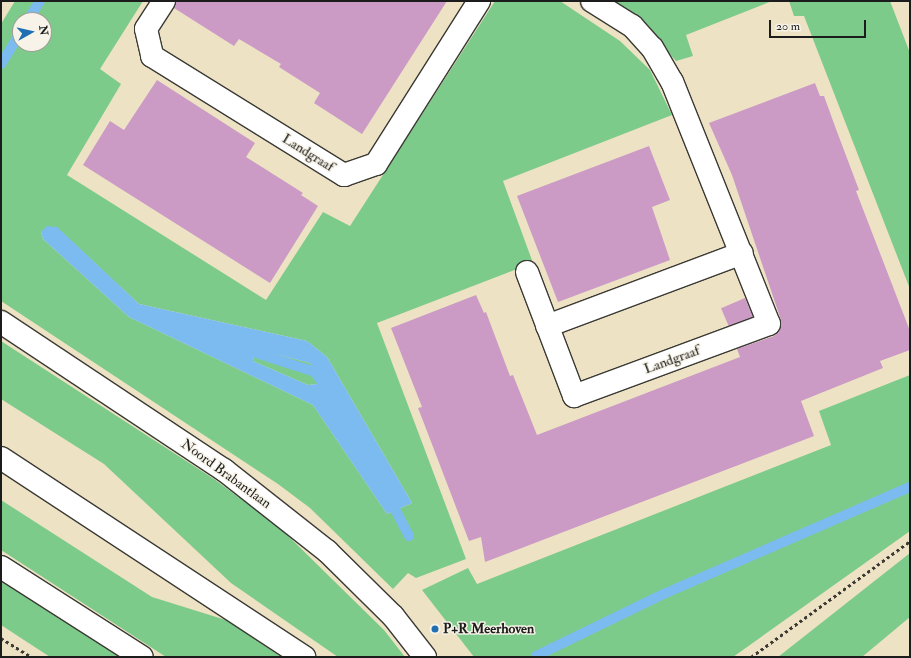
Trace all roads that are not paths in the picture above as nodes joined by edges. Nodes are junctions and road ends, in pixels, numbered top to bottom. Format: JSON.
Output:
{"nodes":[{"id":1,"x":164,"y":1,"type":"edge"},
{"id":2,"x":479,"y":1,"type":"edge"},
{"id":3,"x":592,"y":1,"type":"edge"},
{"id":4,"x":742,"y":253,"type":"junction"},
{"id":5,"x":527,"y":272,"type":"dead end"},
{"id":6,"x":1,"y":322,"type":"edge"},
{"id":7,"x":547,"y":326,"type":"junction"},
{"id":8,"x":1,"y":458,"type":"edge"},
{"id":9,"x":1,"y":567,"type":"edge"},
{"id":10,"x":142,"y":657,"type":"edge"},
{"id":11,"x":304,"y":657,"type":"edge"},
{"id":12,"x":425,"y":657,"type":"edge"}],
"edges":[{"from":1,"to":2,"type":"street","name":"Landgraaf"},
{"from":3,"to":4,"type":"street","name":"Landgraaf"},
{"from":4,"to":7,"type":"street"},
{"from":4,"to":7,"type":"street","name":"Landgraaf"},
{"from":5,"to":7,"type":"street","name":"Landgraaf"},
{"from":6,"to":12,"type":"street","name":"Noord Brabantlaan"},
{"from":8,"to":11,"type":"street"},
{"from":9,"to":10,"type":"street"}]}
